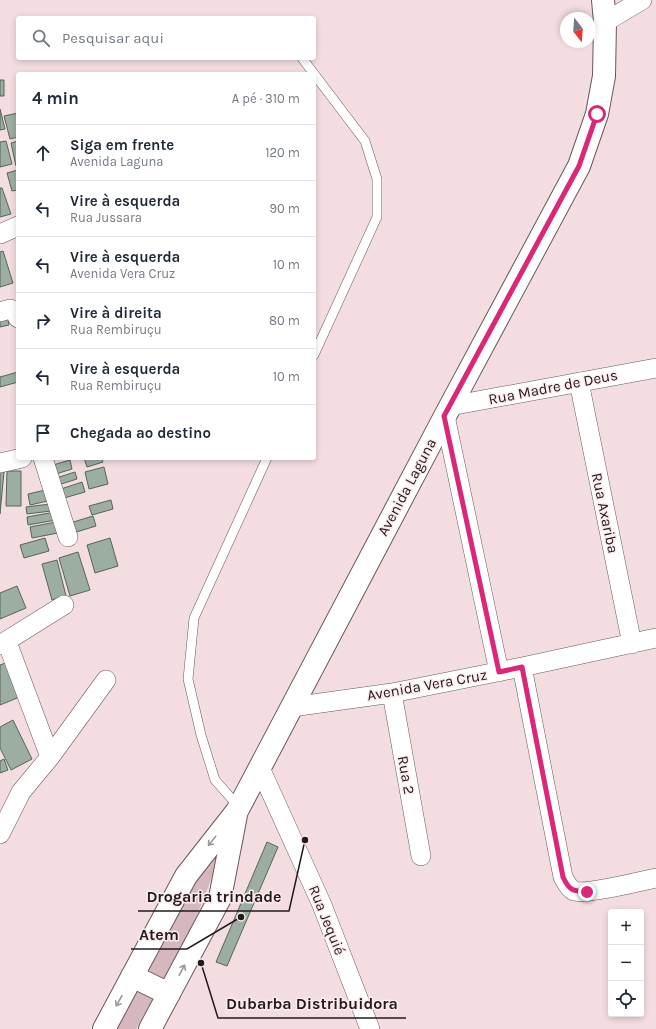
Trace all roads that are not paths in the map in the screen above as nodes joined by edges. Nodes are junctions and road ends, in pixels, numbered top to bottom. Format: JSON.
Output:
{"nodes":[{"id":1,"x":603,"y":0,"type":"edge"},
{"id":2,"x":642,"y":0,"type":"edge"},
{"id":3,"x":605,"y":22,"type":"junction"},
{"id":4,"x":304,"y":60,"type":"edge"},
{"id":5,"x":313,"y":72,"type":"edge"},
{"id":6,"x":316,"y":76,"type":"edge"},
{"id":7,"x":16,"y":227,"type":"edge"},
{"id":8,"x":0,"y":234,"type":"edge"},
{"id":9,"x":0,"y":312,"type":"edge"},
{"id":10,"x":16,"y":314,"type":"edge"},
{"id":11,"x":316,"y":351,"type":"edge"},
{"id":12,"x":656,"y":368,"type":"edge"},
{"id":13,"x":579,"y":382,"type":"junction"},
{"id":14,"x":447,"y":411,"type":"junction"},
{"id":15,"x":16,"y":459,"type":"edge"},
{"id":16,"x":44,"y":460,"type":"edge"},
{"id":17,"x":266,"y":460,"type":"edge"},
{"id":18,"x":0,"y":463,"type":"edge"},
{"id":19,"x":68,"y":537,"type":"dead end"},
{"id":20,"x":64,"y":605,"type":"dead end"},
{"id":21,"x":656,"y":638,"type":"edge"},
{"id":22,"x":3,"y":643,"type":"edge"},
{"id":23,"x":632,"y":644,"type":"junction"},
{"id":24,"x":522,"y":667,"type":"junction"},
{"id":25,"x":499,"y":672,"type":"junction"},
{"id":26,"x":106,"y":680,"type":"dead end"},
{"id":27,"x":392,"y":693,"type":"junction"},
{"id":28,"x":292,"y":707,"type":"junction"},
{"id":29,"x":50,"y":757,"type":"junction"},
{"id":30,"x":260,"y":768,"type":"junction"},
{"id":31,"x":21,"y":792,"type":"junction"},
{"id":32,"x":0,"y":803,"type":"edge"},
{"id":33,"x":238,"y":809,"type":"junction"},
{"id":34,"x":0,"y":834,"type":"edge"},
{"id":35,"x":421,"y":856,"type":"dead end"},
{"id":36,"x":656,"y":878,"type":"edge"},
{"id":37,"x":132,"y":976,"type":"junction"},
{"id":38,"x":169,"y":994,"type":"junction"},
{"id":39,"x":104,"y":1029,"type":"edge"},
{"id":40,"x":150,"y":1029,"type":"edge"},
{"id":41,"x":370,"y":1029,"type":"edge"}],
"edges":[{"from":1,"to":3,"type":"main road","name":"Avenida Laguna"},
{"from":2,"to":3,"type":"street"},
{"from":3,"to":14,"type":"main road","name":"Avenida Laguna"},
{"from":4,"to":5,"type":"lane"},
{"from":6,"to":11,"type":"lane"},
{"from":7,"to":8,"type":"street"},
{"from":9,"to":10,"type":"street"},
{"from":12,"to":13,"type":"street","name":"Rua Madre de Deus"},
{"from":13,"to":14,"type":"street","name":"Rua Madre de Deus"},
{"from":13,"to":23,"type":"street","name":"Rua Axariba"},
{"from":14,"to":25,"type":"street"},
{"from":14,"to":28,"type":"main road","name":"Avenida Laguna"},
{"from":15,"to":18,"type":"street"},
{"from":16,"to":19,"type":"street"},
{"from":17,"to":33,"type":"lane"},
{"from":20,"to":22,"type":"street"},
{"from":21,"to":23,"type":"street","name":"Avenida Vera Cruz"},
{"from":22,"to":29,"type":"street"},
{"from":23,"to":24,"type":"street","name":"Avenida Vera Cruz"},
{"from":24,"to":25,"type":"street","name":"Avenida Vera Cruz"},
{"from":24,"to":36,"type":"street"},
{"from":25,"to":27,"type":"street","name":"Avenida Vera Cruz"},
{"from":26,"to":29,"type":"street"},
{"from":27,"to":28,"type":"street","name":"Avenida Vera Cruz"},
{"from":27,"to":35,"type":"street","name":"Rua 2"},
{"from":28,"to":30,"type":"main road","name":"Avenida Laguna"},
{"from":29,"to":31,"type":"street"},
{"from":30,"to":33,"type":"main road","name":"Avenida Laguna"},
{"from":30,"to":41,"type":"street","name":"Rua Jequié"},
{"from":31,"to":32,"type":"street"},
{"from":31,"to":34,"type":"street"},
{"from":33,"to":37,"type":"main road","name":"Avenida Laguna","one_way":true},
{"from":38,"to":33,"type":"main road","name":"Avenida Laguna","one_way":true},
{"from":37,"to":38,"type":"main road"},
{"from":37,"to":39,"type":"main road","name":"Avenida Laguna","one_way":true},
{"from":38,"to":40,"type":"main road","name":"Avenida Laguna"}]}
